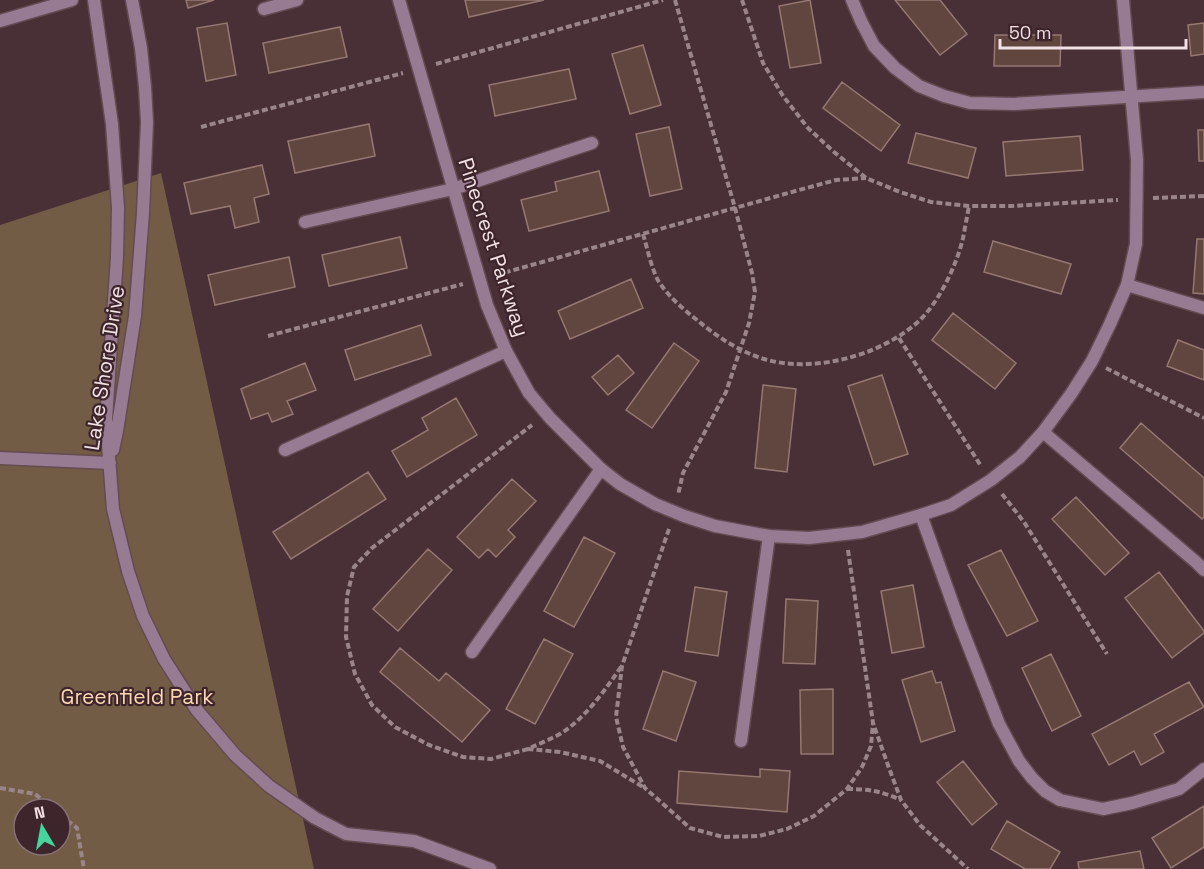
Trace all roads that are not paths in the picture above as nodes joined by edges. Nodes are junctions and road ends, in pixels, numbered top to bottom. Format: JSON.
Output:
{"nodes":[{"id":1,"x":72,"y":0,"type":"edge"},
{"id":2,"x":94,"y":0,"type":"edge"},
{"id":3,"x":132,"y":0,"type":"edge"},
{"id":4,"x":297,"y":0,"type":"edge"},
{"id":5,"x":399,"y":0,"type":"edge"},
{"id":6,"x":852,"y":0,"type":"edge"},
{"id":7,"x":1124,"y":0,"type":"edge"},
{"id":8,"x":264,"y":9,"type":"dead end"},
{"id":9,"x":0,"y":21,"type":"edge"},
{"id":10,"x":1204,"y":92,"type":"edge"},
{"id":11,"x":1132,"y":97,"type":"junction"},
{"id":12,"x":592,"y":143,"type":"dead end"},
{"id":13,"x":453,"y":189,"type":"junction"},
{"id":14,"x":305,"y":222,"type":"dead end"},
{"id":15,"x":1128,"y":285,"type":"junction"},
{"id":16,"x":1204,"y":308,"type":"edge"},
{"id":17,"x":506,"y":351,"type":"junction"},
{"id":18,"x":1043,"y":432,"type":"junction"},
{"id":19,"x":285,"y":450,"type":"dead end"},
{"id":20,"x":0,"y":458,"type":"edge"},
{"id":21,"x":110,"y":463,"type":"junction"},
{"id":22,"x":601,"y":469,"type":"junction"},
{"id":23,"x":921,"y":515,"type":"junction"},
{"id":24,"x":769,"y":536,"type":"junction"},
{"id":25,"x":1204,"y":570,"type":"edge"},
{"id":26,"x":472,"y":652,"type":"dead end"},
{"id":27,"x":741,"y":741,"type":"dead end"},
{"id":28,"x":1204,"y":769,"type":"edge"},
{"id":29,"x":490,"y":869,"type":"edge"}],
"edges":[{"from":1,"to":9,"type":"street"},
{"from":2,"to":21,"type":"street","name":"Lake Shore Drive"},
{"from":3,"to":21,"type":"street","name":"Lake Shore Drive"},
{"from":4,"to":8,"type":"street"},
{"from":5,"to":13,"type":"street","name":"Pinecrest Parkway"},
{"from":6,"to":11,"type":"street"},
{"from":7,"to":11,"type":"street","name":"Pinecrest Parkway"},
{"from":10,"to":11,"type":"street"},
{"from":11,"to":15,"type":"street","name":"Pinecrest Parkway"},
{"from":12,"to":13,"type":"street"},
{"from":13,"to":14,"type":"street"},
{"from":13,"to":17,"type":"street","name":"Pinecrest Parkway"},
{"from":15,"to":16,"type":"street"},
{"from":15,"to":18,"type":"street","name":"Pinecrest Parkway"},
{"from":17,"to":19,"type":"street"},
{"from":17,"to":22,"type":"street","name":"Pinecrest Parkway"},
{"from":18,"to":23,"type":"street","name":"Pinecrest Parkway"},
{"from":18,"to":25,"type":"street"},
{"from":20,"to":21,"type":"street"},
{"from":21,"to":29,"type":"street"},
{"from":22,"to":24,"type":"street","name":"Pinecrest Parkway"},
{"from":22,"to":26,"type":"street"},
{"from":23,"to":24,"type":"street","name":"Pinecrest Parkway"},
{"from":23,"to":28,"type":"street"},
{"from":24,"to":27,"type":"street"}]}
